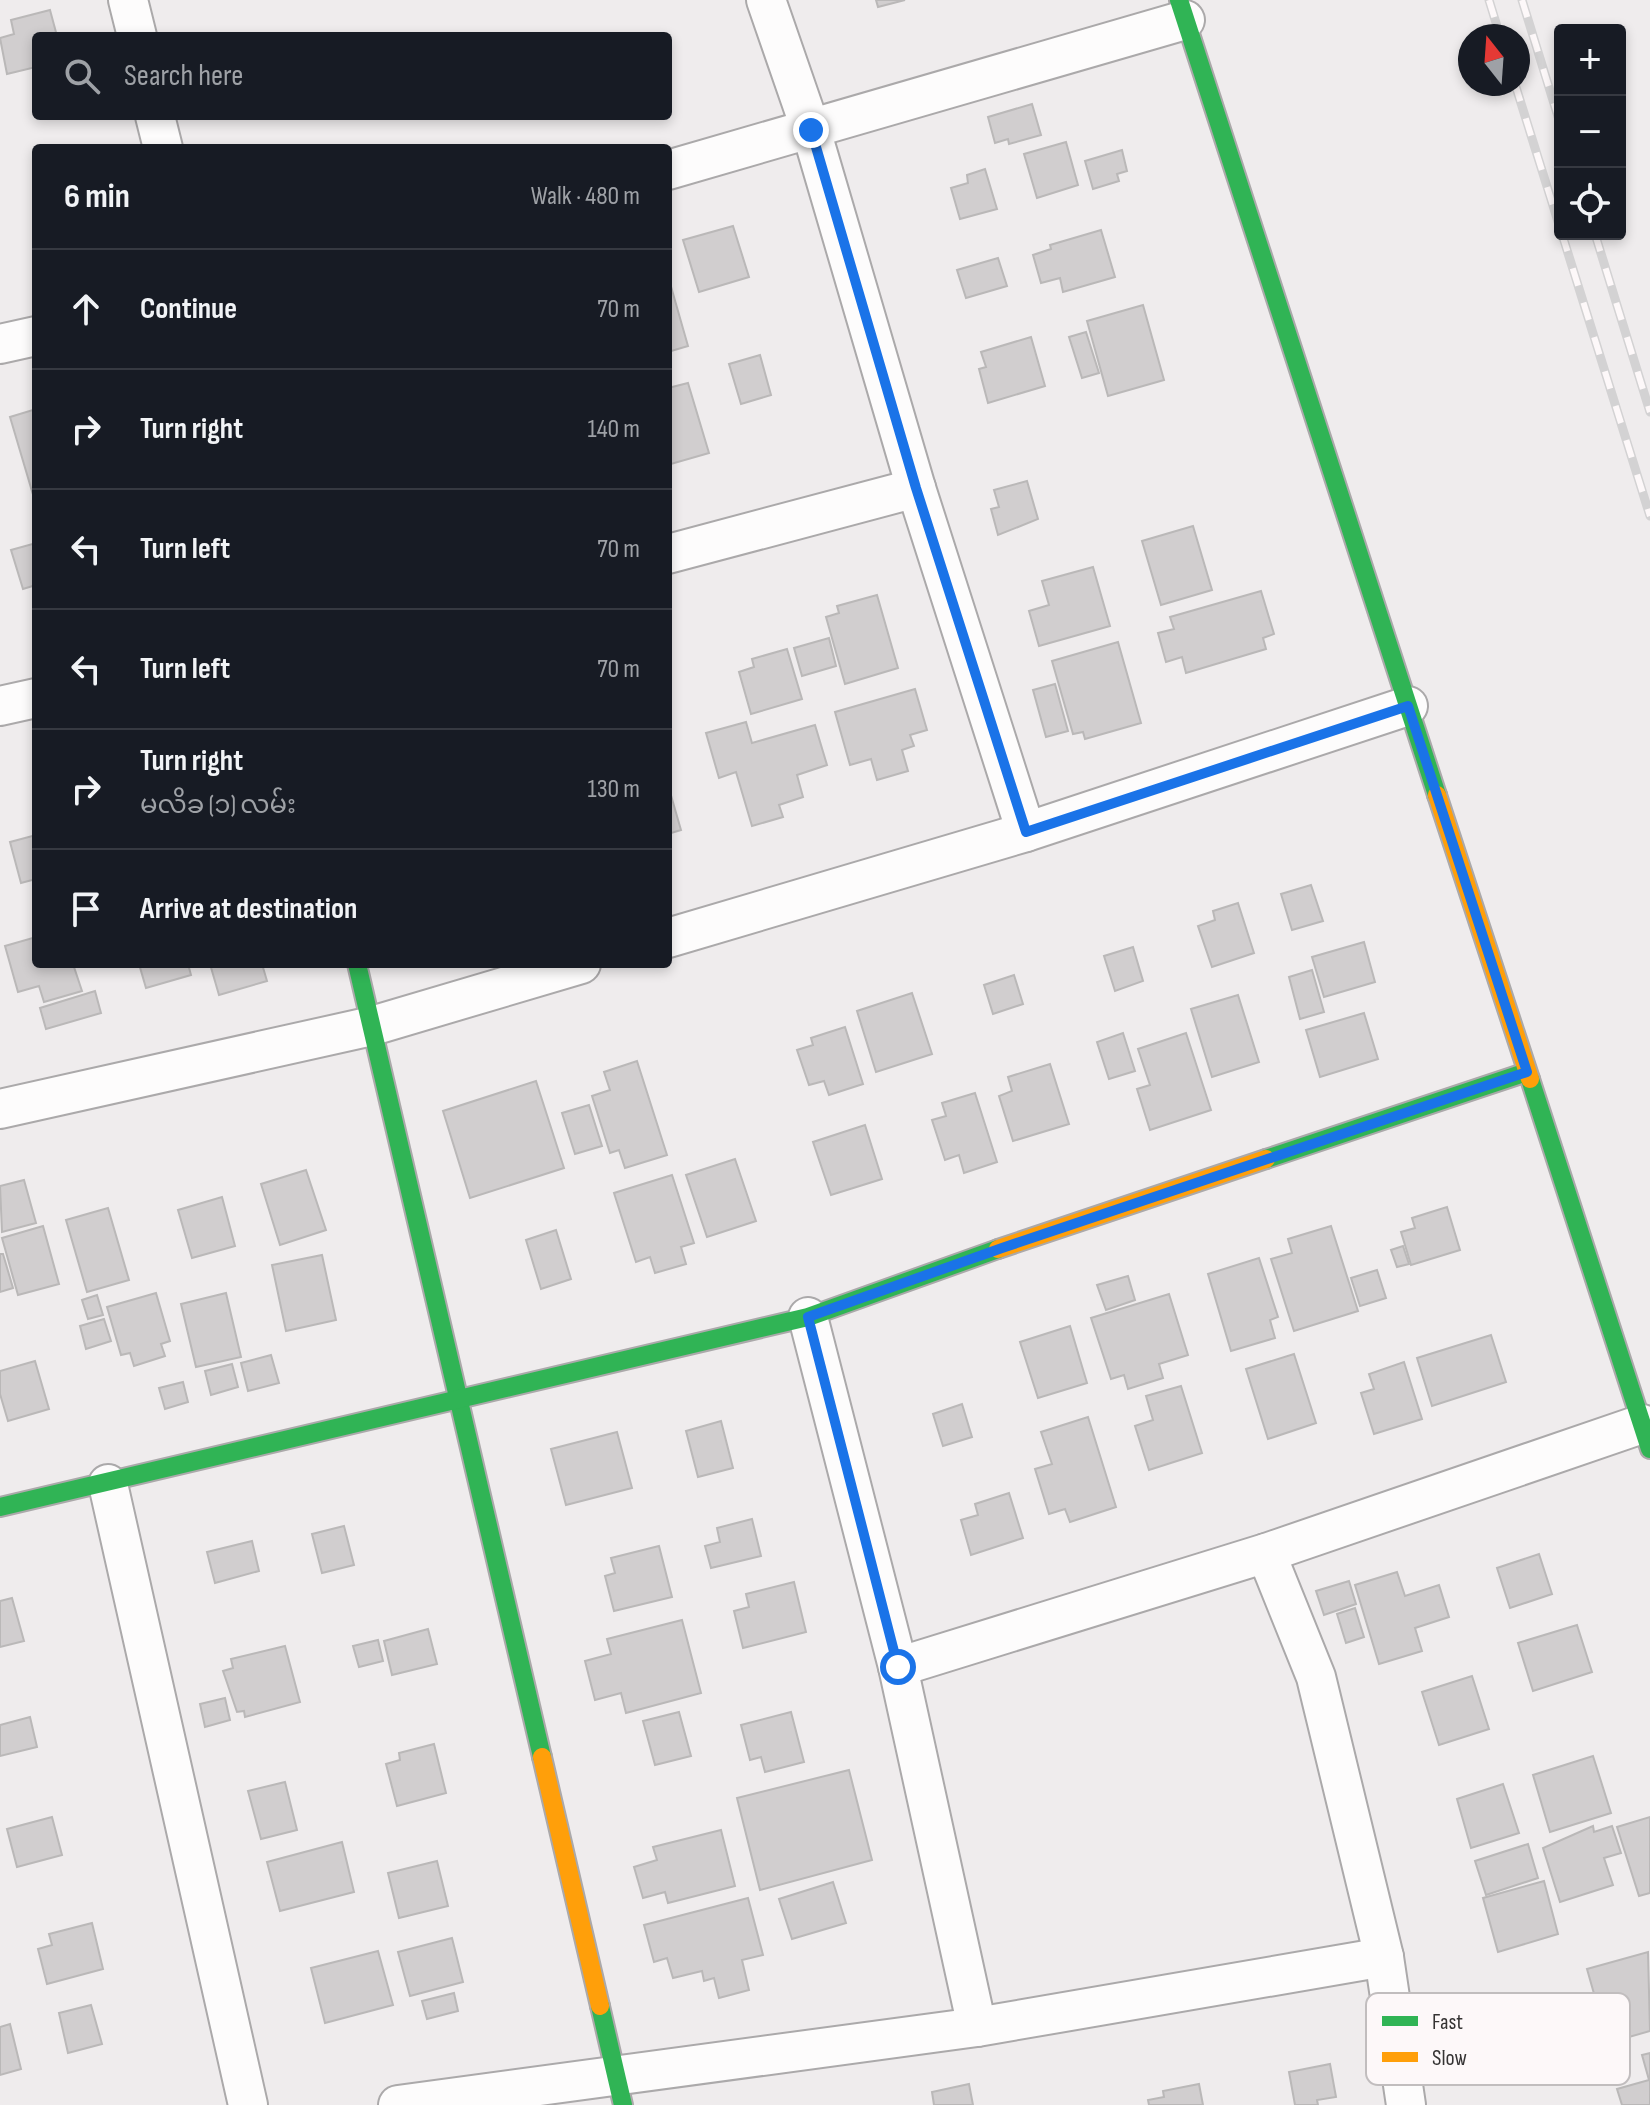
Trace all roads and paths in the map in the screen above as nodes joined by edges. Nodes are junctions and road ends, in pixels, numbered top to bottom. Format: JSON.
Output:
{"nodes":[{"id":1,"x":128,"y":0,"type":"edge"},
{"id":2,"x":766,"y":0,"type":"edge"},
{"id":3,"x":1182,"y":10,"type":"edge"},
{"id":4,"x":136,"y":32,"type":"edge"},
{"id":5,"x":156,"y":120,"type":"edge"},
{"id":6,"x":811,"y":130,"type":"junction"},
{"id":7,"x":162,"y":144,"type":"edge"},
{"id":8,"x":672,"y":169,"type":"edge"},
{"id":9,"x":32,"y":337,"type":"edge"},
{"id":10,"x":0,"y":344,"type":"edge"},
{"id":11,"x":916,"y":488,"type":"junction"},
{"id":12,"x":672,"y":553,"type":"edge"},
{"id":13,"x":32,"y":699,"type":"edge"},
{"id":14,"x":0,"y":706,"type":"edge"},
{"id":15,"x":1408,"y":706,"type":"junction"},
{"id":16,"x":1026,"y":832,"type":"junction"},
{"id":17,"x":672,"y":937,"type":"edge"},
{"id":18,"x":358,"y":968,"type":"edge"},
{"id":19,"x":568,"y":968,"type":"edge"},
{"id":20,"x":372,"y":1026,"type":"junction"},
{"id":21,"x":1527,"y":1072,"type":"junction"},
{"id":22,"x":0,"y":1109,"type":"edge"},
{"id":23,"x":808,"y":1317,"type":"junction"},
{"id":24,"x":459,"y":1402,"type":"junction"},
{"id":25,"x":1646,"y":1436,"type":"edge"},
{"id":26,"x":108,"y":1484,"type":"junction"},
{"id":27,"x":0,"y":1507,"type":"edge"},
{"id":28,"x":1266,"y":1553,"type":"junction"},
{"id":29,"x":898,"y":1667,"type":"junction"},
{"id":30,"x":1384,"y":1957,"type":"junction"},
{"id":31,"x":1389,"y":1993,"type":"edge"},
{"id":32,"x":977,"y":2027,"type":"junction"},
{"id":33,"x":1403,"y":2085,"type":"edge"},
{"id":34,"x":619,"y":2090,"type":"edge"},
{"id":35,"x":248,"y":2105,"type":"edge"},
{"id":36,"x":398,"y":2105,"type":"edge"},
{"id":37,"x":1406,"y":2105,"type":"edge"}],
"edges":[{"from":1,"to":4,"type":"street"},
{"from":2,"to":6,"type":"street"},
{"from":3,"to":6,"type":"street"},
{"from":3,"to":15,"type":"street"},
{"from":5,"to":7,"type":"street"},
{"from":6,"to":8,"type":"street"},
{"from":6,"to":11,"type":"street"},
{"from":9,"to":10,"type":"street"},
{"from":11,"to":12,"type":"street"},
{"from":11,"to":16,"type":"street"},
{"from":13,"to":14,"type":"street"},
{"from":15,"to":16,"type":"street"},
{"from":15,"to":21,"type":"street"},
{"from":16,"to":17,"type":"street"},
{"from":18,"to":20,"type":"street"},
{"from":19,"to":20,"type":"street"},
{"from":20,"to":22,"type":"street"},
{"from":20,"to":24,"type":"street"},
{"from":21,"to":23,"type":"street"},
{"from":21,"to":25,"type":"street"},
{"from":23,"to":24,"type":"street"},
{"from":23,"to":29,"type":"street"},
{"from":24,"to":26,"type":"street"},
{"from":24,"to":34,"type":"street"},
{"from":25,"to":28,"type":"street"},
{"from":26,"to":27,"type":"street"},
{"from":26,"to":35,"type":"street"},
{"from":28,"to":29,"type":"street"},
{"from":28,"to":30,"type":"street"},
{"from":29,"to":32,"type":"street"},
{"from":30,"to":31,"type":"street"},
{"from":30,"to":32,"type":"street"},
{"from":32,"to":34,"type":"street"},
{"from":33,"to":37,"type":"street"},
{"from":34,"to":36,"type":"street"}]}
